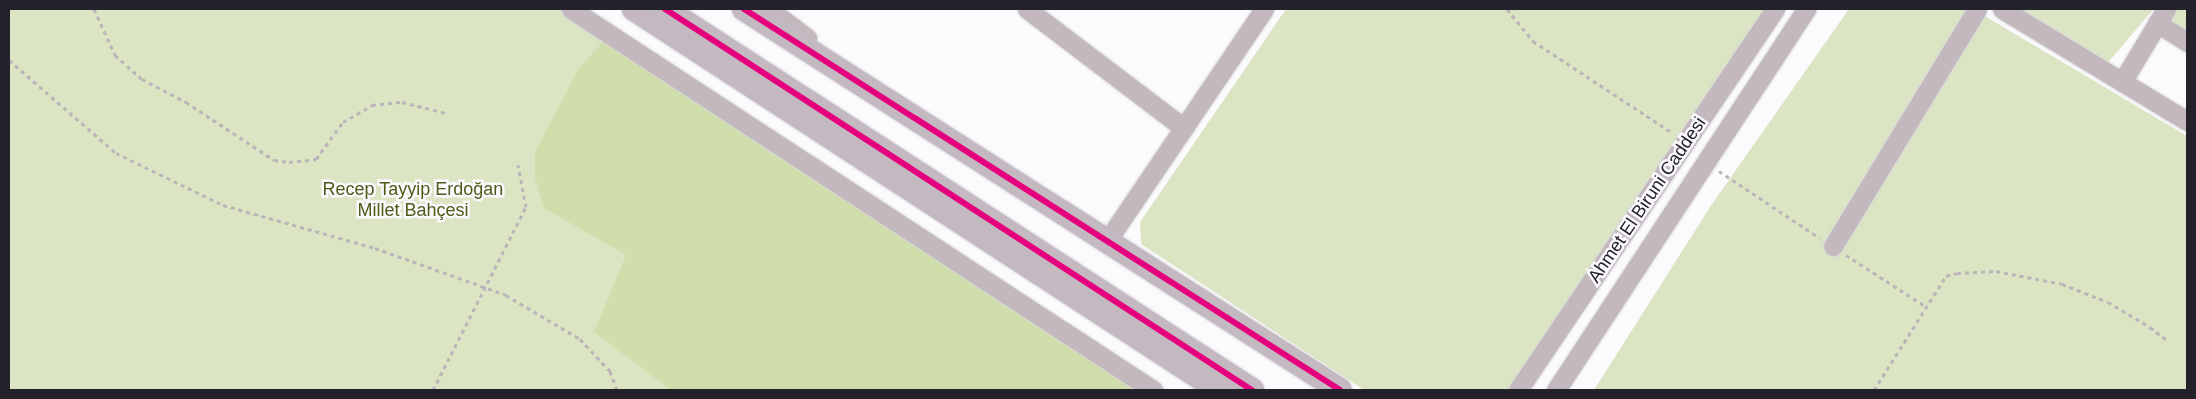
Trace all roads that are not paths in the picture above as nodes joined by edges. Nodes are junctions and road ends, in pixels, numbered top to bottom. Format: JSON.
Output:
{"nodes":[{"id":1,"x":571,"y":9,"type":"edge"},
{"id":2,"x":634,"y":9,"type":"edge"},
{"id":3,"x":665,"y":9,"type":"edge"},
{"id":4,"x":744,"y":9,"type":"edge"},
{"id":5,"x":770,"y":9,"type":"edge"},
{"id":6,"x":1026,"y":9,"type":"edge"},
{"id":7,"x":1264,"y":9,"type":"edge"},
{"id":8,"x":1775,"y":9,"type":"edge"},
{"id":9,"x":1977,"y":9,"type":"edge"},
{"id":10,"x":2002,"y":9,"type":"edge"},
{"id":11,"x":1803,"y":11,"type":"edge"},
{"id":12,"x":2161,"y":16,"type":"edge"},
{"id":13,"x":2187,"y":42,"type":"edge"},
{"id":14,"x":2122,"y":82,"type":"junction"},
{"id":15,"x":883,"y":97,"type":"junction"},
{"id":16,"x":2187,"y":121,"type":"edge"},
{"id":17,"x":1184,"y":128,"type":"junction"},
{"id":18,"x":1107,"y":241,"type":"junction"},
{"id":19,"x":1833,"y":246,"type":"road end"},
{"id":20,"x":1154,"y":390,"type":"edge"},
{"id":21,"x":1219,"y":390,"type":"edge"},
{"id":22,"x":1252,"y":390,"type":"edge"},
{"id":23,"x":1340,"y":390,"type":"edge"},
{"id":24,"x":1518,"y":390,"type":"edge"},
{"id":25,"x":1556,"y":390,"type":"edge"}],
"edges":[{"from":1,"to":20,"type":"street"},
{"from":2,"to":21,"type":"main road"},
{"from":3,"to":22,"type":"main road"},
{"from":4,"to":15,"type":"main road"},
{"from":5,"to":15,"type":"street"},
{"from":6,"to":17,"type":"street"},
{"from":7,"to":17,"type":"street"},
{"from":8,"to":24,"type":"street","name":"Ahmet El Biruni Caddesi"},
{"from":9,"to":19,"type":"street"},
{"from":10,"to":14,"type":"street"},
{"from":11,"to":25,"type":"street","name":"Ahmet El Biruni Caddesi"},
{"from":12,"to":13,"type":"street"},
{"from":12,"to":14,"type":"street"},
{"from":14,"to":16,"type":"street"},
{"from":15,"to":18,"type":"main road"},
{"from":17,"to":18,"type":"street"},
{"from":18,"to":23,"type":"main road"}]}
